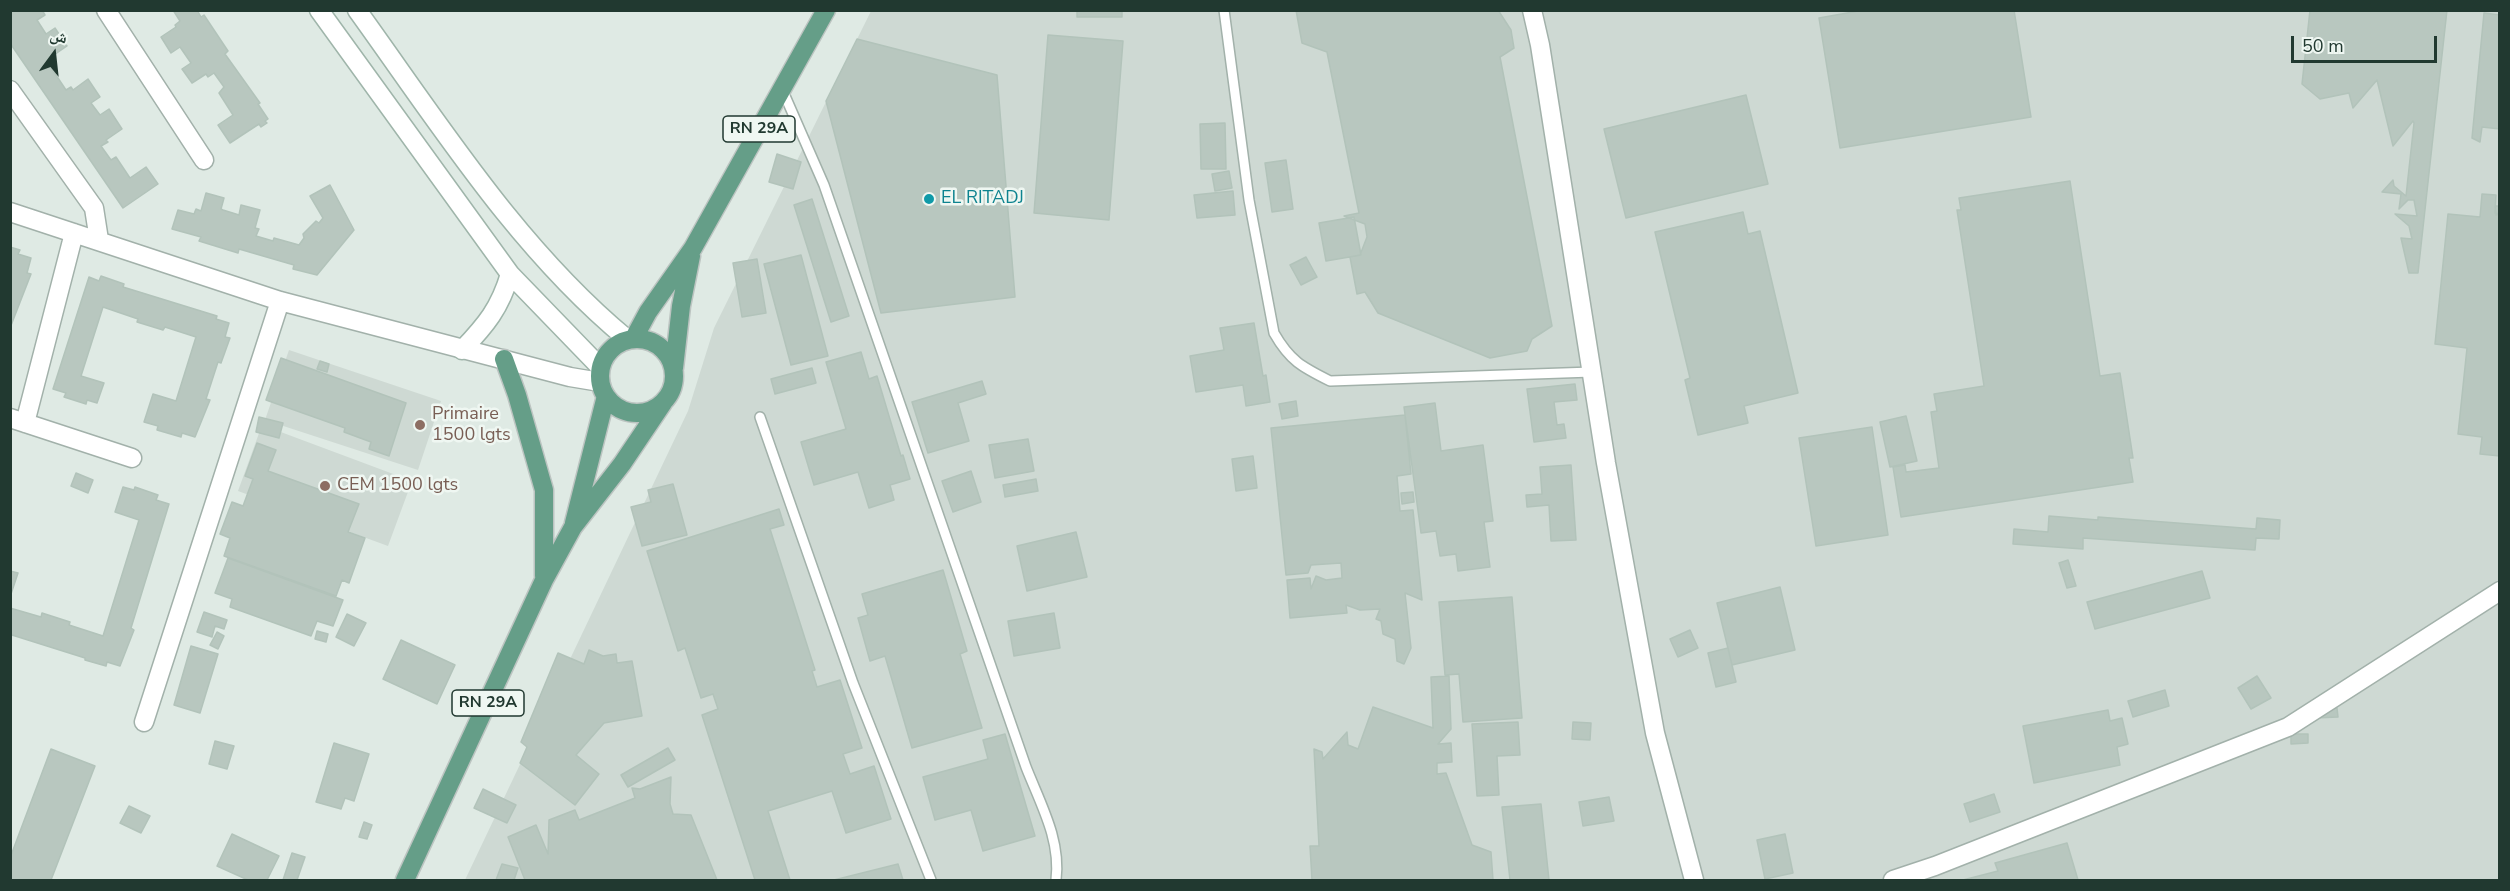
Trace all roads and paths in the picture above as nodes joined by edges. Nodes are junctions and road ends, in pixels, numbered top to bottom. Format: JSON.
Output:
{"nodes":[{"id":1,"x":106,"y":10,"type":"edge"},
{"id":2,"x":319,"y":10,"type":"edge"},
{"id":3,"x":357,"y":10,"type":"edge"},
{"id":4,"x":826,"y":10,"type":"edge"},
{"id":5,"x":1224,"y":10,"type":"edge"},
{"id":6,"x":1532,"y":10,"type":"edge"},
{"id":7,"x":782,"y":89,"type":"junction"},
{"id":8,"x":10,"y":90,"type":"edge"},
{"id":9,"x":204,"y":160,"type":"dead end"},
{"id":10,"x":10,"y":212,"type":"edge"},
{"id":11,"x":74,"y":232,"type":"junction"},
{"id":12,"x":99,"y":240,"type":"junction"},
{"id":13,"x":693,"y":248,"type":"junction"},
{"id":14,"x":510,"y":274,"type":"junction"},
{"id":15,"x":280,"y":301,"type":"junction"},
{"id":16,"x":631,"y":339,"type":"junction"},
{"id":17,"x":462,"y":350,"type":"junction"},
{"id":18,"x":504,"y":359,"type":"junction"},
{"id":19,"x":674,"y":368,"type":"junction"},
{"id":20,"x":1592,"y":372,"type":"junction"},
{"id":21,"x":602,"y":382,"type":"junction"},
{"id":22,"x":663,"y":403,"type":"junction"},
{"id":23,"x":760,"y":417,"type":"dead end"},
{"id":24,"x":18,"y":421,"type":"edge"},
{"id":25,"x":132,"y":458,"type":"dead end"},
{"id":26,"x":573,"y":527,"type":"junction"},
{"id":27,"x":544,"y":580,"type":"junction"},
{"id":28,"x":2499,"y":591,"type":"edge"},
{"id":29,"x":144,"y":722,"type":"dead end"},
{"id":30,"x":405,"y":880,"type":"edge"},
{"id":31,"x":930,"y":880,"type":"edge"},
{"id":32,"x":1056,"y":880,"type":"edge"},
{"id":33,"x":1694,"y":880,"type":"edge"},
{"id":34,"x":1893,"y":880,"type":"edge"}],
"edges":[{"from":1,"to":9,"type":"street"},
{"from":2,"to":14,"type":"street"},
{"from":3,"to":16,"type":"street"},
{"from":4,"to":7,"type":"main road","number":"RN 29A"},
{"from":5,"to":20,"type":"lane"},
{"from":6,"to":20,"type":"street"},
{"from":7,"to":13,"type":"main road","number":"RN 29A"},
{"from":7,"to":32,"type":"lane"},
{"from":8,"to":12,"type":"street"},
{"from":10,"to":11,"type":"street"},
{"from":11,"to":12,"type":"street"},
{"from":11,"to":24,"type":"street"},
{"from":12,"to":15,"type":"street"},
{"from":13,"to":16,"type":"main road","number":"RN 29A"},
{"from":13,"to":19,"type":"main road","number":"RN 29A"},
{"from":14,"to":17,"type":"street"},
{"from":14,"to":21,"type":"street"},
{"from":15,"to":17,"type":"street"},
{"from":15,"to":29,"type":"street"},
{"from":16,"to":19,"type":"main road"},
{"from":16,"to":21,"type":"main road"},
{"from":17,"to":18,"type":"street"},
{"from":18,"to":21,"type":"street"},
{"from":18,"to":27,"type":"main road"},
{"from":19,"to":22,"type":"main road"},
{"from":20,"to":33,"type":"street"},
{"from":21,"to":22,"type":"main road"},
{"from":21,"to":26,"type":"main road","number":"RN 29A"},
{"from":22,"to":26,"type":"main road","number":"RN 29A"},
{"from":23,"to":31,"type":"lane"},
{"from":24,"to":25,"type":"street"},
{"from":26,"to":27,"type":"main road","number":"RN 29A"},
{"from":27,"to":30,"type":"main road","number":"RN 29A"},
{"from":28,"to":34,"type":"street"}]}
